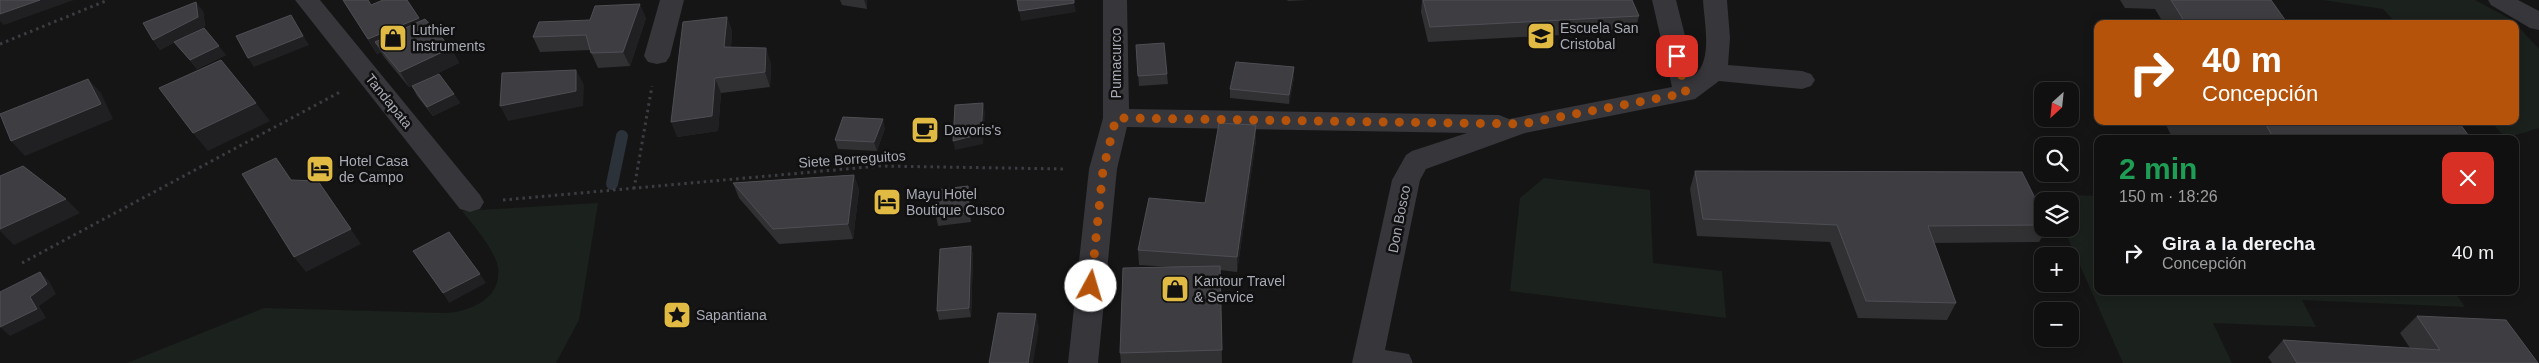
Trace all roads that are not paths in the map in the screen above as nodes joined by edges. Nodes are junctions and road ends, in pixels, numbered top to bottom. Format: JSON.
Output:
{"nodes":[{"id":1,"x":307,"y":0,"type":"edge"},
{"id":2,"x":672,"y":0,"type":"edge"},
{"id":3,"x":1115,"y":0,"type":"edge"},
{"id":4,"x":1664,"y":0,"type":"edge"},
{"id":5,"x":1715,"y":0,"type":"edge"},
{"id":6,"x":2500,"y":0,"type":"edge"},
{"id":7,"x":2539,"y":22,"type":"edge"},
{"id":8,"x":657,"y":56,"type":"road end"},
{"id":9,"x":1712,"y":72,"type":"junction"},
{"id":10,"x":1802,"y":80,"type":"dead end"},
{"id":11,"x":1686,"y":93,"type":"junction"},
{"id":12,"x":1116,"y":118,"type":"junction"},
{"id":13,"x":1522,"y":124,"type":"junction"},
{"id":14,"x":470,"y":202,"type":"road end"},
{"id":15,"x":1367,"y":362,"type":"edge"},
{"id":16,"x":1083,"y":363,"type":"edge"},
{"id":17,"x":1398,"y":363,"type":"edge"}],
"edges":[{"from":1,"to":14,"type":"street","name":"Tandapata"},
{"from":2,"to":8,"type":"street"},
{"from":3,"to":12,"type":"street","name":"Pumacurco"},
{"from":4,"to":11,"type":"street"},
{"from":5,"to":9,"type":"street"},
{"from":6,"to":7,"type":"street"},
{"from":9,"to":10,"type":"street"},
{"from":9,"to":11,"type":"street","name":"Don Bosco"},
{"from":11,"to":13,"type":"street","name":"Don Bosco"},
{"from":12,"to":13,"type":"street"},
{"from":12,"to":16,"type":"street","name":"Pumacurco"},
{"from":13,"to":15,"type":"street","name":"Don Bosco"},
{"from":15,"to":17,"type":"street"}]}
